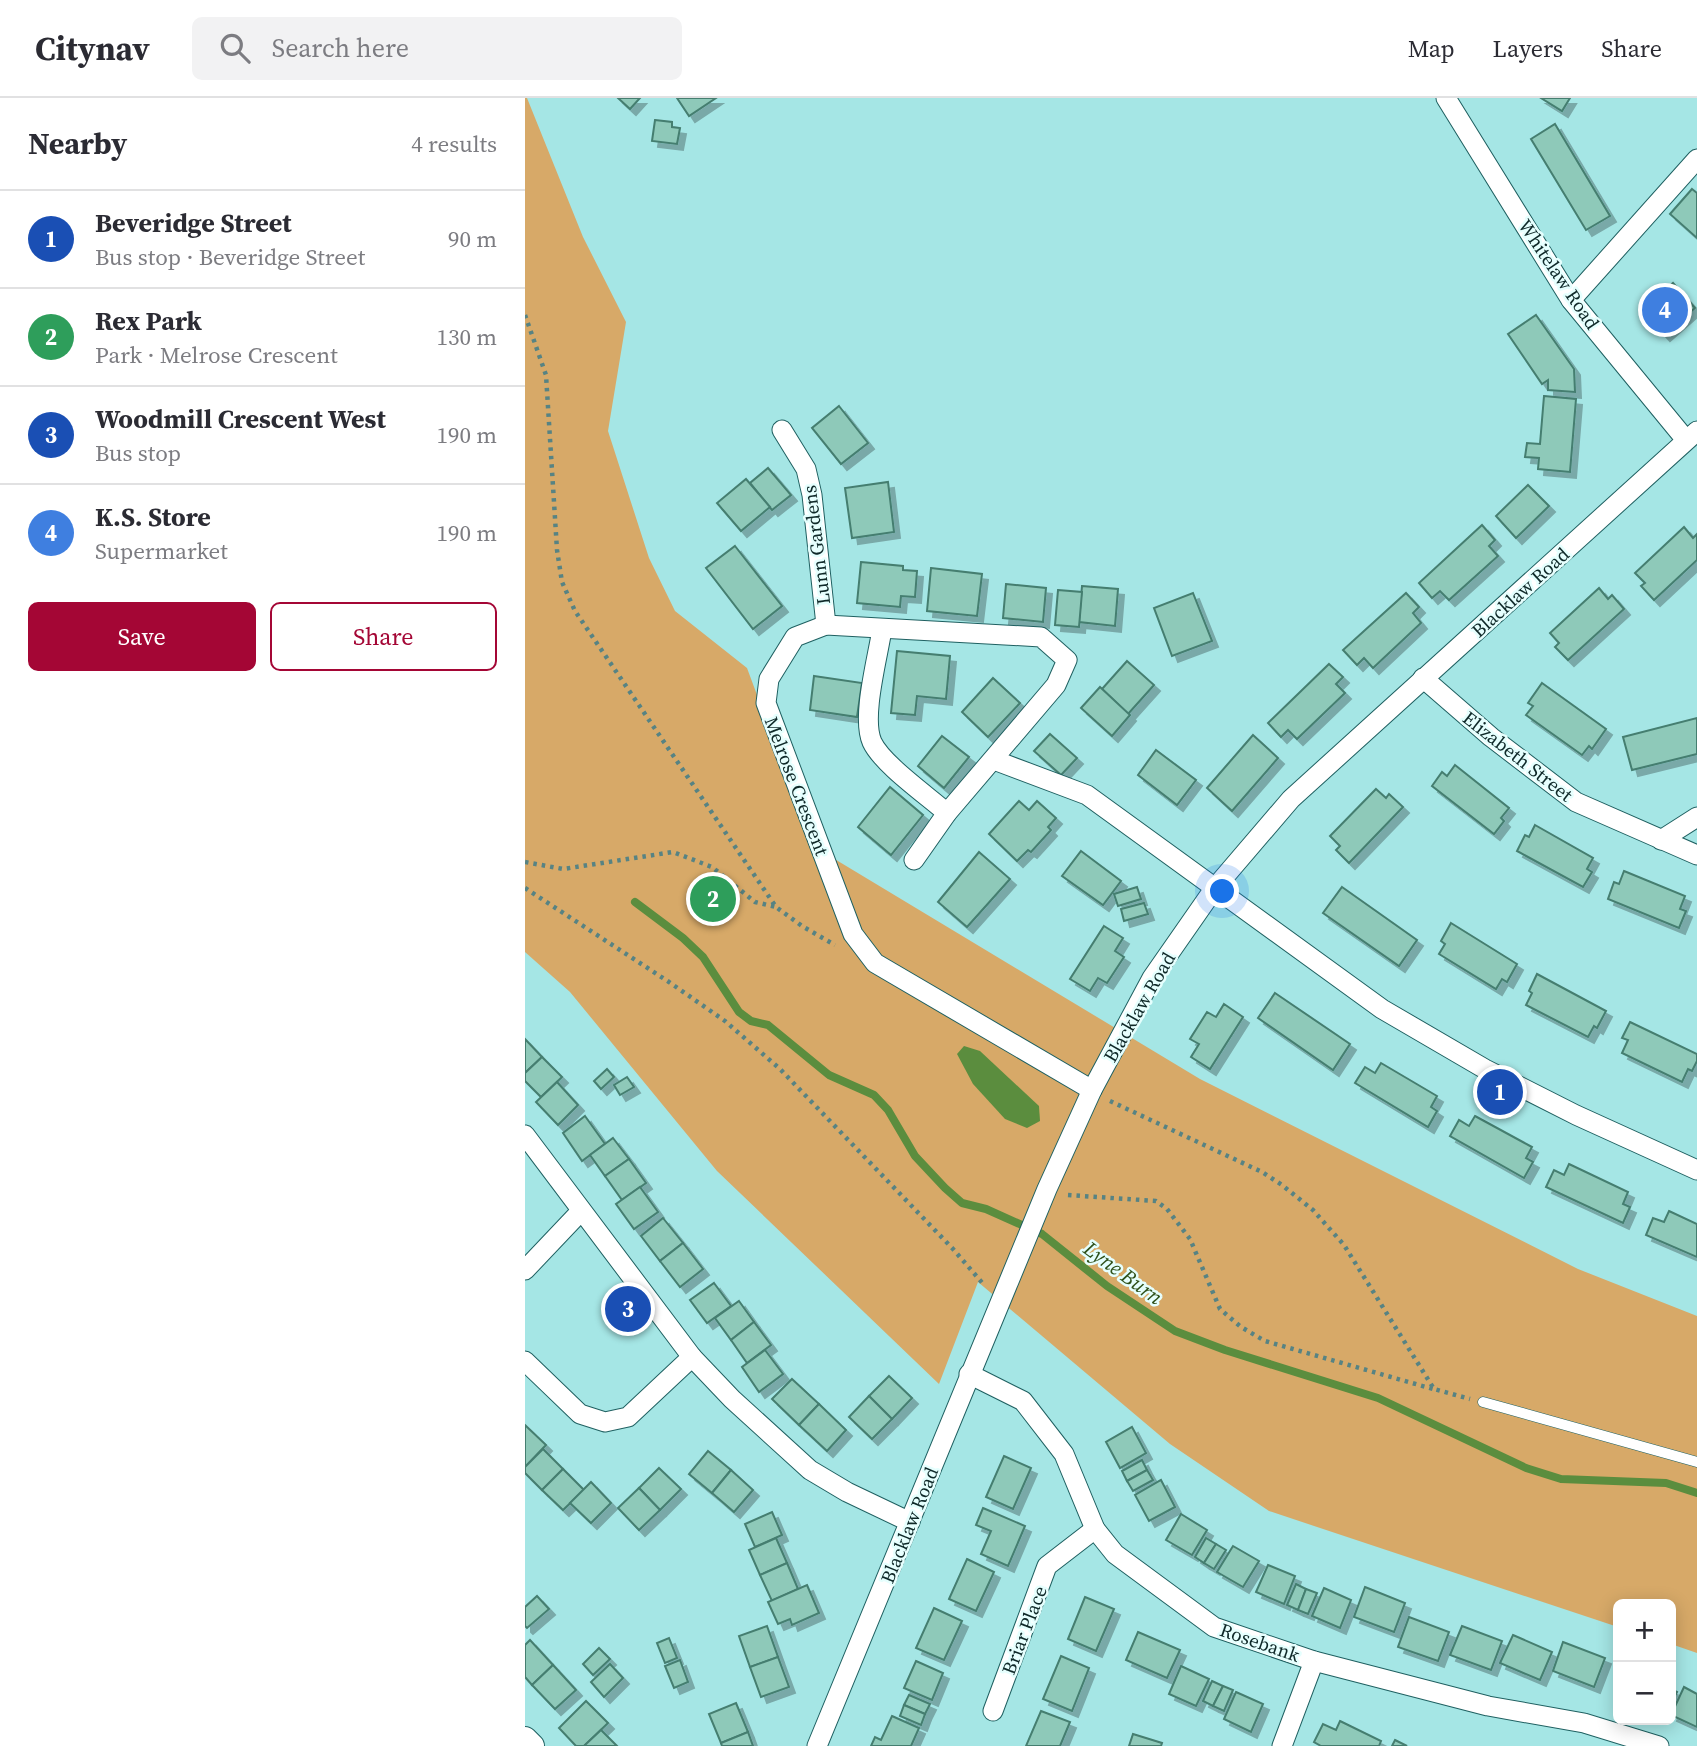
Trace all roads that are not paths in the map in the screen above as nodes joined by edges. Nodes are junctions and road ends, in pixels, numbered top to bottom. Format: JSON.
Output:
{"nodes":[{"id":1,"x":1450,"y":99,"type":"edge"},
{"id":2,"x":1697,"y":159,"type":"edge"},
{"id":3,"x":1571,"y":300,"type":"junction"},
{"id":4,"x":782,"y":430,"type":"dead end"},
{"id":5,"x":1691,"y":436,"type":"edge"},
{"id":6,"x":826,"y":625,"type":"junction"},
{"id":7,"x":882,"y":629,"type":"junction"},
{"id":8,"x":1423,"y":678,"type":"junction"},
{"id":9,"x":994,"y":760,"type":"junction"},
{"id":10,"x":947,"y":813,"type":"junction"},
{"id":11,"x":1697,"y":817,"type":"edge"},
{"id":12,"x":1661,"y":840,"type":"junction"},
{"id":13,"x":1697,"y":855,"type":"edge"},
{"id":14,"x":914,"y":860,"type":"dead end"},
{"id":15,"x":1214,"y":888,"type":"junction"},
{"id":16,"x":1091,"y":1090,"type":"junction"},
{"id":17,"x":525,"y":1135,"type":"edge"},
{"id":18,"x":1697,"y":1170,"type":"edge"},
{"id":19,"x":582,"y":1211,"type":"junction"},
{"id":20,"x":525,"y":1270,"type":"edge"},
{"id":21,"x":692,"y":1357,"type":"junction"},
{"id":22,"x":525,"y":1362,"type":"edge"},
{"id":23,"x":969,"y":1374,"type":"junction"},
{"id":24,"x":1483,"y":1402,"type":"road end"},
{"id":25,"x":1697,"y":1462,"type":"edge"},
{"id":26,"x":910,"y":1522,"type":"junction"},
{"id":27,"x":1095,"y":1529,"type":"junction"},
{"id":28,"x":1314,"y":1661,"type":"junction"},
{"id":29,"x":993,"y":1711,"type":"dead end"},
{"id":30,"x":525,"y":1739,"type":"edge"},
{"id":31,"x":532,"y":1746,"type":"edge"},
{"id":32,"x":817,"y":1746,"type":"edge"},
{"id":33,"x":1282,"y":1746,"type":"edge"},
{"id":34,"x":1658,"y":1746,"type":"edge"}],
"edges":[{"from":1,"to":3,"type":"street","name":"Whitelaw Road"},
{"from":2,"to":3,"type":"street"},
{"from":3,"to":5,"type":"street","name":"Whitelaw Road"},
{"from":4,"to":6,"type":"street","name":"Lunn Gardens"},
{"from":5,"to":8,"type":"street","name":"Blacklaw Road"},
{"from":6,"to":7,"type":"street","name":"Melrose Crescent"},
{"from":6,"to":16,"type":"street","name":"Melrose Crescent"},
{"from":7,"to":9,"type":"street","name":"Melrose Crescent"},
{"from":7,"to":10,"type":"street"},
{"from":8,"to":12,"type":"street","name":"Elizabeth Street"},
{"from":8,"to":15,"type":"street","name":"Blacklaw Road"},
{"from":9,"to":10,"type":"street","name":"Melrose Crescent"},
{"from":9,"to":15,"type":"street"},
{"from":10,"to":14,"type":"street","name":"Melrose Crescent"},
{"from":11,"to":12,"type":"street"},
{"from":12,"to":13,"type":"street","name":"Elizabeth Street"},
{"from":15,"to":16,"type":"street","name":"Blacklaw Road"},
{"from":15,"to":18,"type":"street"},
{"from":16,"to":23,"type":"street","name":"Blacklaw Road"},
{"from":17,"to":19,"type":"street"},
{"from":19,"to":20,"type":"street"},
{"from":19,"to":21,"type":"street"},
{"from":21,"to":22,"type":"street"},
{"from":21,"to":26,"type":"street"},
{"from":23,"to":26,"type":"street","name":"Blacklaw Road"},
{"from":23,"to":27,"type":"street","name":"Rosebank"},
{"from":24,"to":25,"type":"lane"},
{"from":26,"to":32,"type":"street","name":"Blacklaw Road"},
{"from":27,"to":28,"type":"street","name":"Rosebank"},
{"from":27,"to":29,"type":"street","name":"Briar Place"},
{"from":28,"to":33,"type":"street"},
{"from":28,"to":34,"type":"street","name":"Rosebank"},
{"from":30,"to":31,"type":"street"}]}
